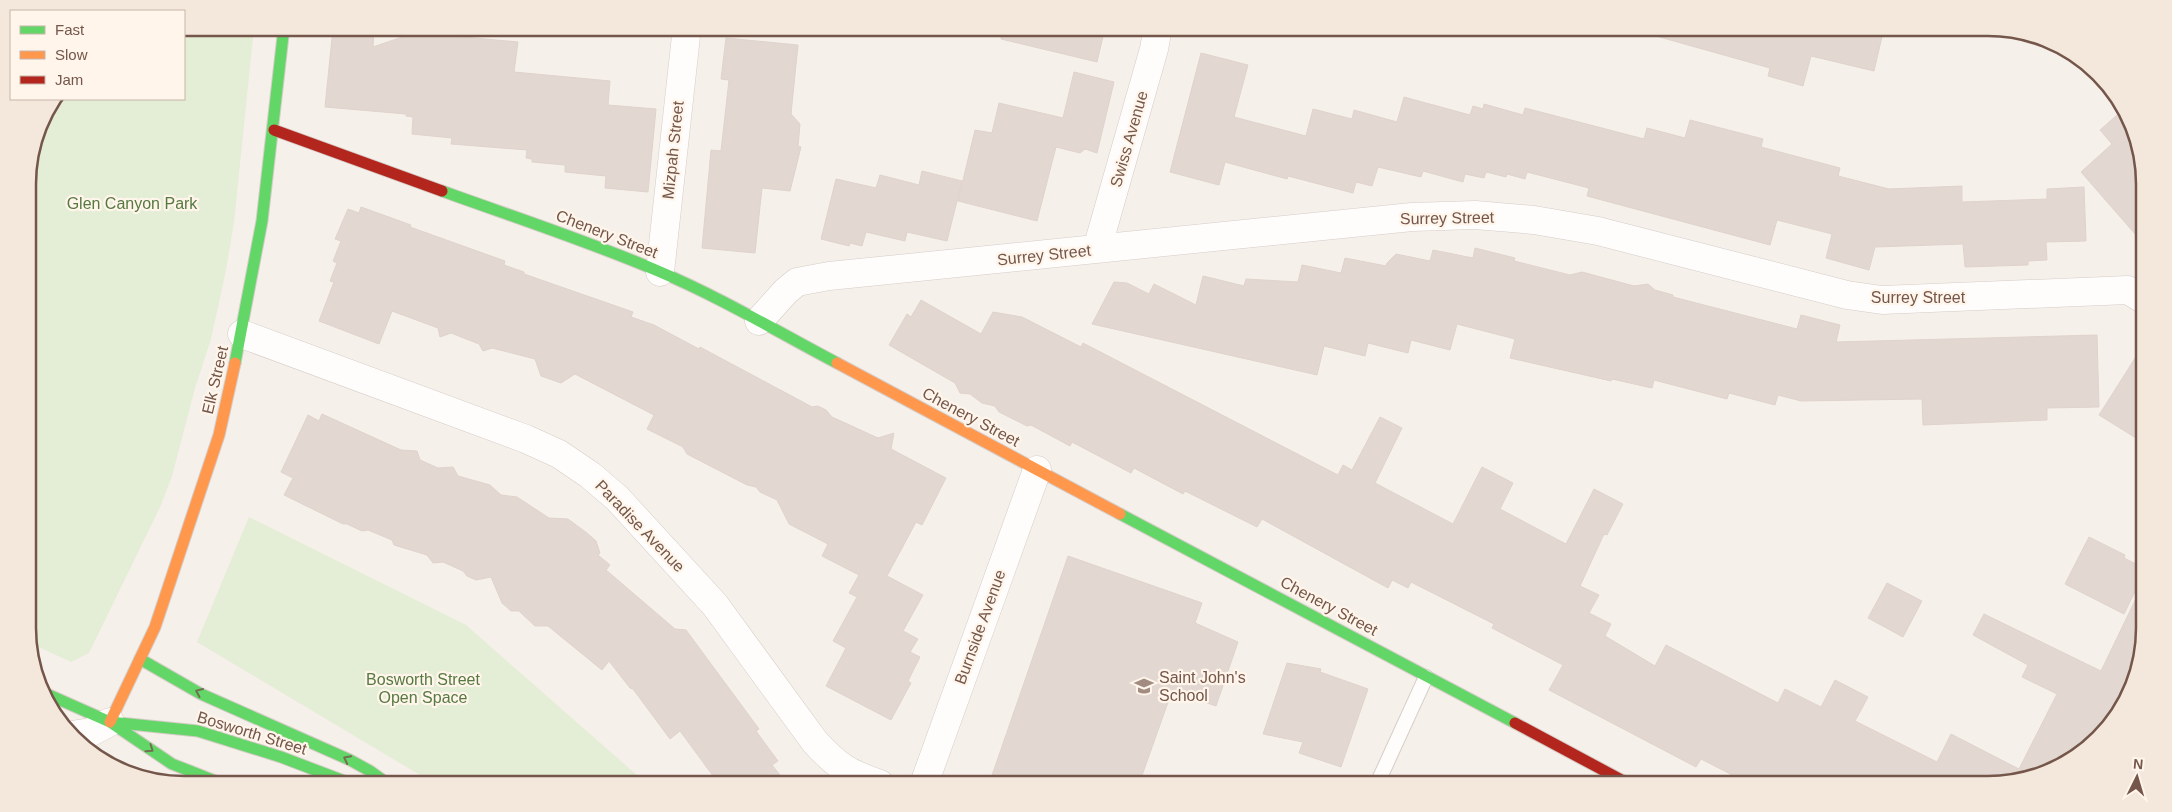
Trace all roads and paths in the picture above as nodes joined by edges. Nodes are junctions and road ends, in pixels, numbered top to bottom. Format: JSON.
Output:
{"nodes":[{"id":1,"x":1156,"y":36,"type":"edge"},
{"id":2,"x":283,"y":37,"type":"edge"},
{"id":3,"x":686,"y":37,"type":"edge"},
{"id":4,"x":274,"y":130,"type":"junction"},
{"id":5,"x":1097,"y":249,"type":"junction"},
{"id":6,"x":660,"y":272,"type":"junction"},
{"id":7,"x":2136,"y":289,"type":"edge"},
{"id":8,"x":759,"y":321,"type":"junction"},
{"id":9,"x":242,"y":334,"type":"junction"},
{"id":10,"x":1037,"y":470,"type":"junction"},
{"id":11,"x":140,"y":659,"type":"junction"},
{"id":12,"x":1426,"y":676,"type":"junction"},
{"id":13,"x":55,"y":698,"type":"edge"},
{"id":14,"x":110,"y":722,"type":"junction"},
{"id":15,"x":82,"y":734,"type":"edge"},
{"id":16,"x":1381,"y":775,"type":"edge"},
{"id":17,"x":1612,"y":775,"type":"edge"},
{"id":18,"x":203,"y":776,"type":"edge"},
{"id":19,"x":331,"y":776,"type":"edge"},
{"id":20,"x":379,"y":776,"type":"edge"},
{"id":21,"x":857,"y":776,"type":"edge"},
{"id":22,"x":927,"y":776,"type":"edge"}],
"edges":[{"from":1,"to":5,"type":"street","name":"Swiss Avenue"},
{"from":2,"to":4,"type":"street","name":"Elk Street"},
{"from":3,"to":6,"type":"street","name":"Mizpah Street"},
{"from":4,"to":6,"type":"street","name":"Chenery Street"},
{"from":4,"to":9,"type":"street","name":"Elk Street"},
{"from":5,"to":7,"type":"street","name":"Surrey Street"},
{"from":5,"to":8,"type":"street","name":"Surrey Street"},
{"from":6,"to":8,"type":"street","name":"Chenery Street"},
{"from":8,"to":10,"type":"street","name":"Chenery Street"},
{"from":9,"to":11,"type":"street","name":"Elk Street"},
{"from":9,"to":21,"type":"street","name":"Paradise Avenue"},
{"from":10,"to":12,"type":"street","name":"Chenery Street"},
{"from":10,"to":22,"type":"street","name":"Burnside Avenue"},
{"from":11,"to":14,"type":"street","name":"Elk Street"},
{"from":20,"to":11,"type":"street","one_way":true},
{"from":12,"to":16,"type":"lane"},
{"from":12,"to":17,"type":"street","name":"Chenery Street"},
{"from":13,"to":14,"type":"street","name":"Bosworth Street"},
{"from":14,"to":15,"type":"street"},
{"from":14,"to":18,"type":"street","name":"Bosworth Street","one_way":true},
{"from":14,"to":19,"type":"street","name":"Bosworth Street"}]}
